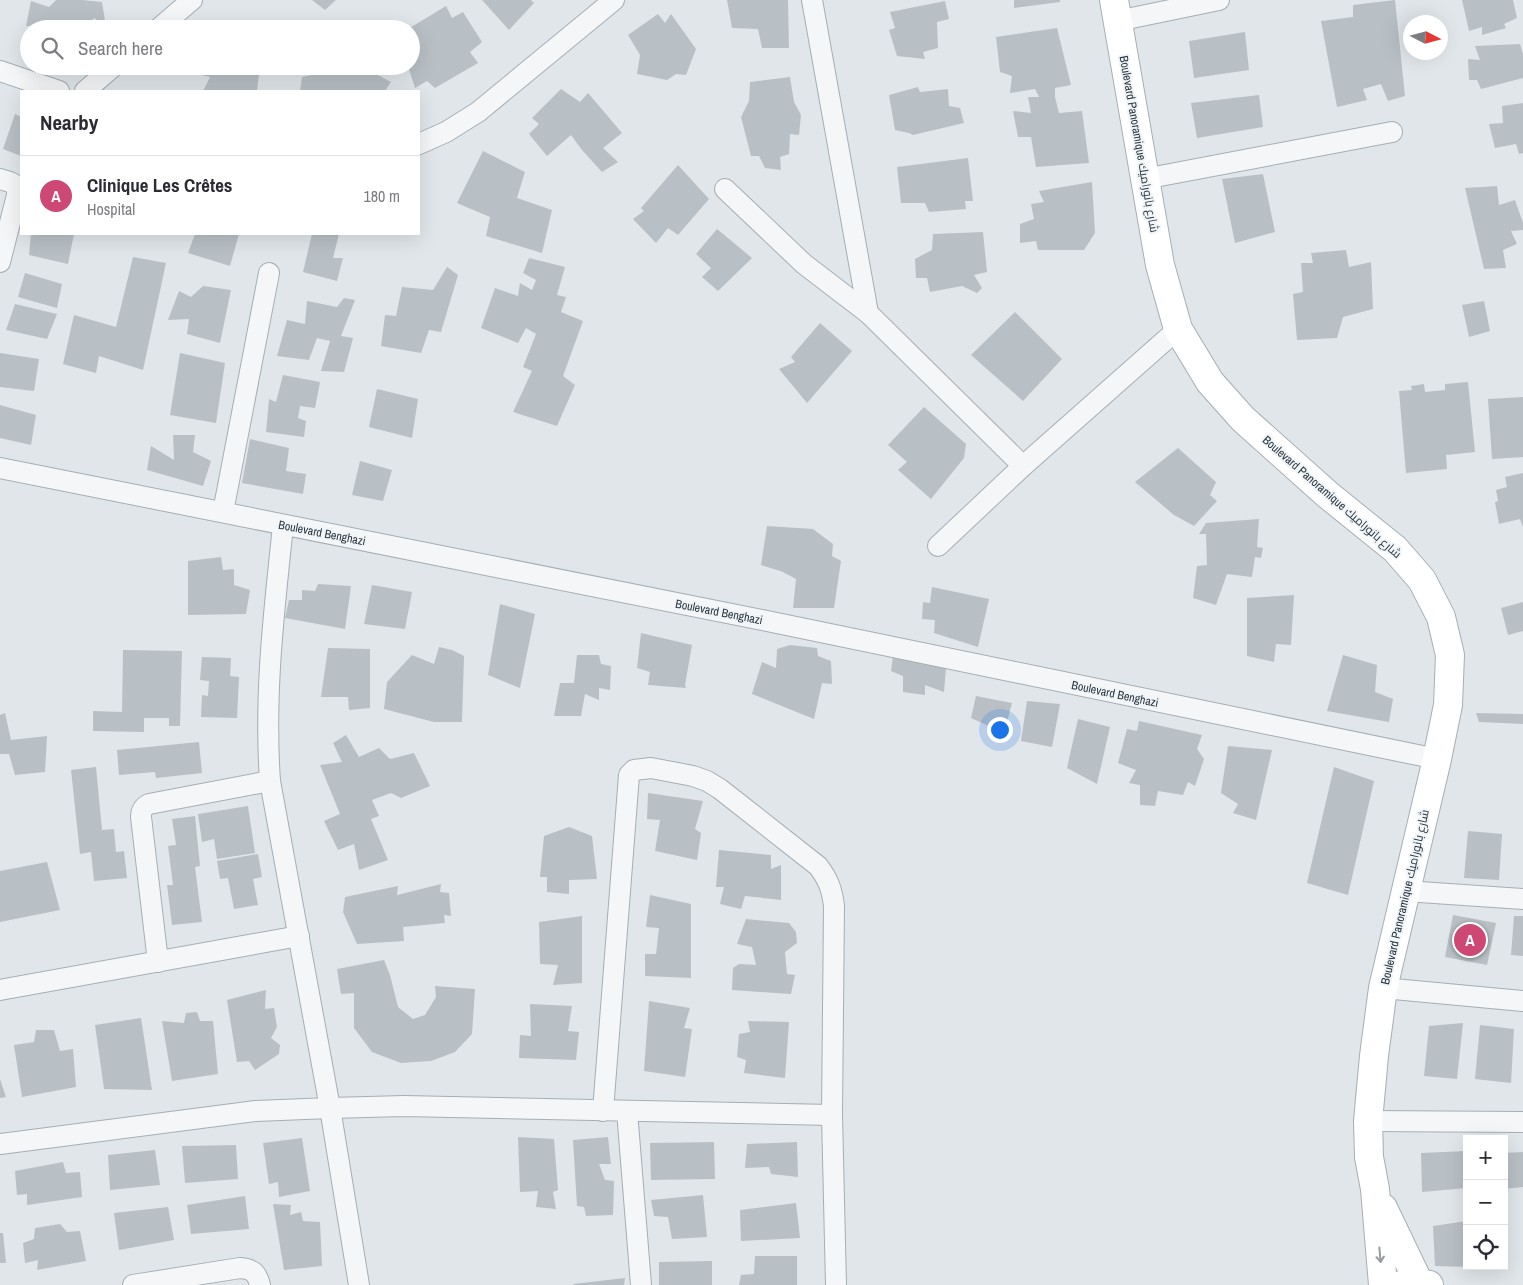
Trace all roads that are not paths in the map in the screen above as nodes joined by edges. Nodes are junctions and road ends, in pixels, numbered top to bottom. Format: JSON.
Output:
{"nodes":[{"id":1,"x":192,"y":0,"type":"edge"},
{"id":2,"x":614,"y":0,"type":"edge"},
{"id":3,"x":812,"y":0,"type":"edge"},
{"id":4,"x":1219,"y":0,"type":"edge"},
{"id":5,"x":1115,"y":10,"type":"edge"},
{"id":6,"x":169,"y":20,"type":"edge"},
{"id":7,"x":0,"y":71,"type":"edge"},
{"id":8,"x":104,"y":75,"type":"edge"},
{"id":9,"x":57,"y":90,"type":"edge"},
{"id":10,"x":86,"y":90,"type":"edge"},
{"id":11,"x":1392,"y":132,"type":"dead end"},
{"id":12,"x":420,"y":144,"type":"edge"},
{"id":13,"x":1144,"y":178,"type":"junction"},
{"id":14,"x":0,"y":179,"type":"edge"},
{"id":15,"x":725,"y":189,"type":"dead end"},
{"id":16,"x":0,"y":262,"type":"edge"},
{"id":17,"x":270,"y":273,"type":"dead end"},
{"id":18,"x":868,"y":313,"type":"junction"},
{"id":19,"x":1178,"y":329,"type":"junction"},
{"id":20,"x":1023,"y":466,"type":"junction"},
{"id":21,"x":0,"y":468,"type":"edge"},
{"id":22,"x":223,"y":512,"type":"junction"},
{"id":23,"x":283,"y":526,"type":"junction"},
{"id":24,"x":938,"y":546,"type":"dead end"},
{"id":25,"x":1437,"y":759,"type":"junction"},
{"id":26,"x":270,"y":781,"type":"junction"},
{"id":27,"x":1405,"y":891,"type":"junction"},
{"id":28,"x":1523,"y":900,"type":"edge"},
{"id":29,"x":298,"y":936,"type":"junction"},
{"id":30,"x":158,"y":962,"type":"junction"},
{"id":31,"x":1383,"y":988,"type":"junction"},
{"id":32,"x":0,"y":990,"type":"edge"},
{"id":33,"x":1523,"y":1001,"type":"edge"},
{"id":34,"x":330,"y":1108,"type":"junction"},
{"id":35,"x":603,"y":1111,"type":"junction"},
{"id":36,"x":627,"y":1111,"type":"junction"},
{"id":37,"x":832,"y":1115,"type":"junction"},
{"id":38,"x":1368,"y":1120,"type":"junction"},
{"id":39,"x":1523,"y":1122,"type":"edge"},
{"id":40,"x":0,"y":1144,"type":"edge"},
{"id":41,"x":1375,"y":1189,"type":"junction"},
{"id":42,"x":1416,"y":1284,"type":"edge"},
{"id":43,"x":134,"y":1285,"type":"edge"},
{"id":44,"x":260,"y":1285,"type":"edge"},
{"id":45,"x":359,"y":1285,"type":"edge"},
{"id":46,"x":640,"y":1285,"type":"edge"},
{"id":47,"x":836,"y":1285,"type":"edge"},
{"id":48,"x":1383,"y":1285,"type":"edge"}],
"edges":[{"from":1,"to":6,"type":"street"},
{"from":2,"to":12,"type":"street"},
{"from":3,"to":18,"type":"street"},
{"from":4,"to":5,"type":"street"},
{"from":5,"to":13,"type":"main road","name":"Boulevard Panoramique شارع بانوراميك"},
{"from":7,"to":9,"type":"street"},
{"from":8,"to":10,"type":"street"},
{"from":11,"to":13,"type":"street"},
{"from":13,"to":19,"type":"main road","name":"Boulevard Panoramique شارع بانوراميك"},
{"from":14,"to":16,"type":"street"},
{"from":15,"to":18,"type":"street"},
{"from":17,"to":22,"type":"street"},
{"from":18,"to":20,"type":"street"},
{"from":19,"to":20,"type":"street"},
{"from":19,"to":25,"type":"main road","name":"Boulevard Panoramique شارع بانوراميك"},
{"from":20,"to":24,"type":"street"},
{"from":21,"to":22,"type":"street","name":"Boulevard Benghazi"},
{"from":22,"to":23,"type":"street","name":"Boulevard Benghazi"},
{"from":23,"to":25,"type":"street","name":"Boulevard Benghazi"},
{"from":23,"to":26,"type":"street"},
{"from":25,"to":27,"type":"main road","name":"Boulevard Panoramique شارع بانوراميك"},
{"from":26,"to":29,"type":"street"},
{"from":26,"to":30,"type":"street"},
{"from":27,"to":28,"type":"street"},
{"from":27,"to":31,"type":"main road","name":"Boulevard Panoramique شارع بانوراميك"},
{"from":29,"to":30,"type":"street"},
{"from":29,"to":34,"type":"street"},
{"from":30,"to":32,"type":"street"},
{"from":31,"to":33,"type":"street"},
{"from":31,"to":38,"type":"main road","name":"Boulevard Panoramique شارع بانوراميك"},
{"from":34,"to":35,"type":"street"},
{"from":34,"to":40,"type":"street"},
{"from":34,"to":45,"type":"street"},
{"from":35,"to":36,"type":"street"},
{"from":35,"to":37,"type":"street"},
{"from":36,"to":37,"type":"street"},
{"from":36,"to":46,"type":"street"},
{"from":37,"to":47,"type":"street"},
{"from":38,"to":39,"type":"street"},
{"from":38,"to":41,"type":"main road","name":"Boulevard Panoramique شارع بانوراميك"},
{"from":41,"to":42,"type":"main road","name":"Boulevard Panoramique شارع بانوراميك"},
{"from":41,"to":48,"type":"main road","name":"Boulevard Panoramique شارع بانوراميك","one_way":true},
{"from":43,"to":44,"type":"street"}]}
